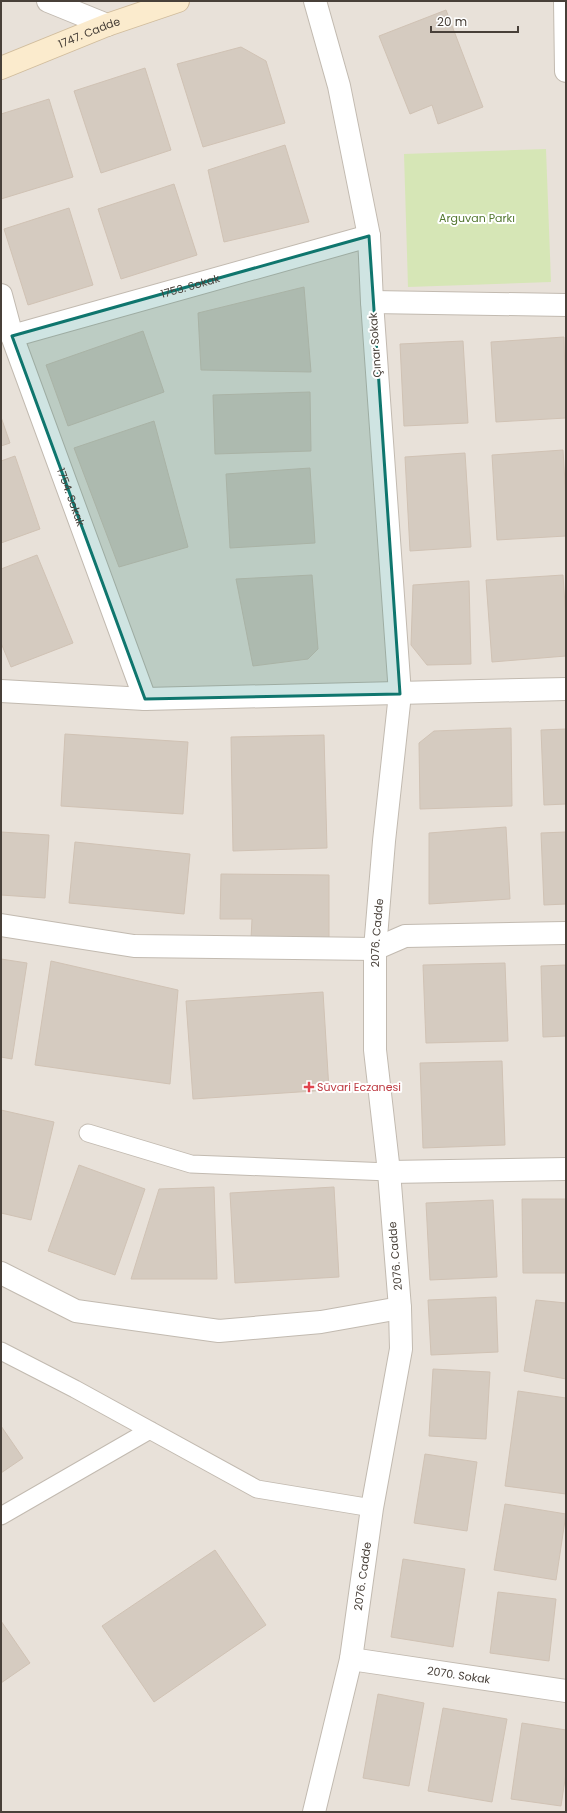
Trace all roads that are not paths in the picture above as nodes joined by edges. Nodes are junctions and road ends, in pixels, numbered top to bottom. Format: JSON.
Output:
{"nodes":[{"id":1,"x":48,"y":1,"type":"edge"},
{"id":2,"x":178,"y":1,"type":"edge"},
{"id":3,"x":315,"y":1,"type":"edge"},
{"id":4,"x":565,"y":1,"type":"edge"},
{"id":5,"x":107,"y":25,"type":"junction"},
{"id":6,"x":1,"y":68,"type":"edge"},
{"id":7,"x":566,"y":71,"type":"edge"},
{"id":8,"x":369,"y":236,"type":"junction"},
{"id":9,"x":1,"y":295,"type":"edge"},
{"id":10,"x":372,"y":302,"type":"junction"},
{"id":11,"x":566,"y":305,"type":"edge"},
{"id":12,"x":12,"y":336,"type":"junction"},
{"id":13,"x":566,"y":689,"type":"edge"},
{"id":14,"x":1,"y":691,"type":"edge"},
{"id":15,"x":400,"y":694,"type":"junction"},
{"id":16,"x":145,"y":698,"type":"junction"},
{"id":17,"x":1,"y":925,"type":"edge"},
{"id":18,"x":566,"y":933,"type":"edge"},
{"id":19,"x":376,"y":949,"type":"junction"},
{"id":20,"x":88,"y":1133,"type":"dead end"},
{"id":21,"x":566,"y":1169,"type":"edge"},
{"id":22,"x":389,"y":1172,"type":"junction"},
{"id":23,"x":1,"y":1273,"type":"edge"},
{"id":24,"x":400,"y":1308,"type":"junction"},
{"id":25,"x":1,"y":1351,"type":"edge"},
{"id":26,"x":150,"y":1430,"type":"junction"},
{"id":27,"x":372,"y":1508,"type":"junction"},
{"id":28,"x":1,"y":1516,"type":"edge"},
{"id":29,"x":351,"y":1659,"type":"junction"},
{"id":30,"x":566,"y":1690,"type":"edge"},
{"id":31,"x":314,"y":1812,"type":"edge"}],
"edges":[{"from":1,"to":5,"type":"street"},
{"from":2,"to":5,"type":"street","name":"1747. Cadde"},
{"from":3,"to":8,"type":"street","name":"Çınar Sokak"},
{"from":4,"to":7,"type":"street"},
{"from":5,"to":6,"type":"street","name":"1747. Cadde"},
{"from":8,"to":10,"type":"street","name":"Çınar Sokak"},
{"from":8,"to":12,"type":"street","name":"1753. Sokak"},
{"from":9,"to":12,"type":"street","name":"1754. Sokak"},
{"from":10,"to":11,"type":"street"},
{"from":10,"to":15,"type":"street","name":"Çınar Sokak"},
{"from":12,"to":16,"type":"street","name":"1754. Sokak"},
{"from":13,"to":15,"type":"street"},
{"from":14,"to":16,"type":"street"},
{"from":15,"to":16,"type":"street"},
{"from":15,"to":19,"type":"street","name":"2076. Cadde"},
{"from":17,"to":19,"type":"street"},
{"from":18,"to":19,"type":"street"},
{"from":19,"to":22,"type":"street","name":"2076. Cadde"},
{"from":20,"to":22,"type":"lane"},
{"from":21,"to":22,"type":"street"},
{"from":22,"to":24,"type":"street","name":"2076. Cadde"},
{"from":23,"to":24,"type":"street"},
{"from":24,"to":27,"type":"street","name":"2076. Cadde"},
{"from":25,"to":26,"type":"lane"},
{"from":26,"to":27,"type":"lane"},
{"from":26,"to":28,"type":"lane"},
{"from":27,"to":29,"type":"street","name":"2076. Cadde"},
{"from":29,"to":30,"type":"street","name":"2070. Sokak"},
{"from":29,"to":31,"type":"street","name":"2076. Cadde"}]}
